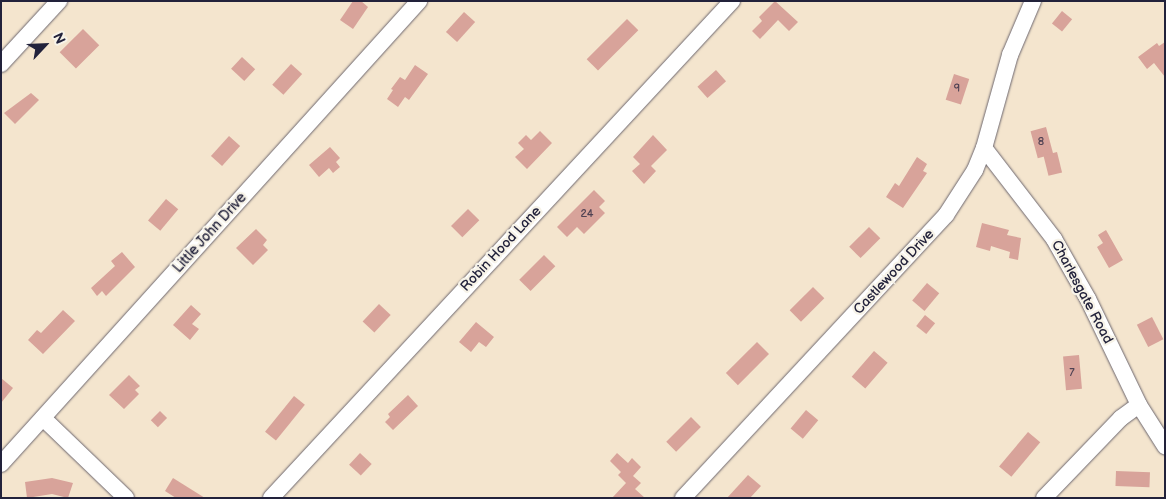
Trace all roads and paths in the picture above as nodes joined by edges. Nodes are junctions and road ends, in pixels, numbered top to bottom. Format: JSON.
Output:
{"nodes":[{"id":1,"x":59,"y":1,"type":"edge"},
{"id":2,"x":419,"y":1,"type":"edge"},
{"id":3,"x":732,"y":1,"type":"edge"},
{"id":4,"x":1033,"y":1,"type":"edge"},
{"id":5,"x":1,"y":64,"type":"edge"},
{"id":6,"x":984,"y":148,"type":"junction"},
{"id":7,"x":1139,"y":405,"type":"junction"},
{"id":8,"x":43,"y":418,"type":"junction"},
{"id":9,"x":1165,"y":446,"type":"edge"},
{"id":10,"x":1,"y":464,"type":"edge"},
{"id":11,"x":126,"y":498,"type":"edge"},
{"id":12,"x":271,"y":498,"type":"edge"},
{"id":13,"x":683,"y":498,"type":"edge"},
{"id":14,"x":1044,"y":498,"type":"edge"}],
"edges":[{"from":1,"to":5,"type":"street"},
{"from":2,"to":8,"type":"street","name":"Little John Drive"},
{"from":3,"to":12,"type":"street","name":"Robin Hood Lane"},
{"from":4,"to":6,"type":"street","name":"Castlewood Drive"},
{"from":6,"to":7,"type":"street","name":"Charlesgate Road"},
{"from":6,"to":13,"type":"street","name":"Castlewood Drive"},
{"from":7,"to":9,"type":"street","name":"Charlesgate Road"},
{"from":7,"to":14,"type":"street"},
{"from":8,"to":10,"type":"street","name":"Little John Drive"},
{"from":8,"to":11,"type":"street"}]}
